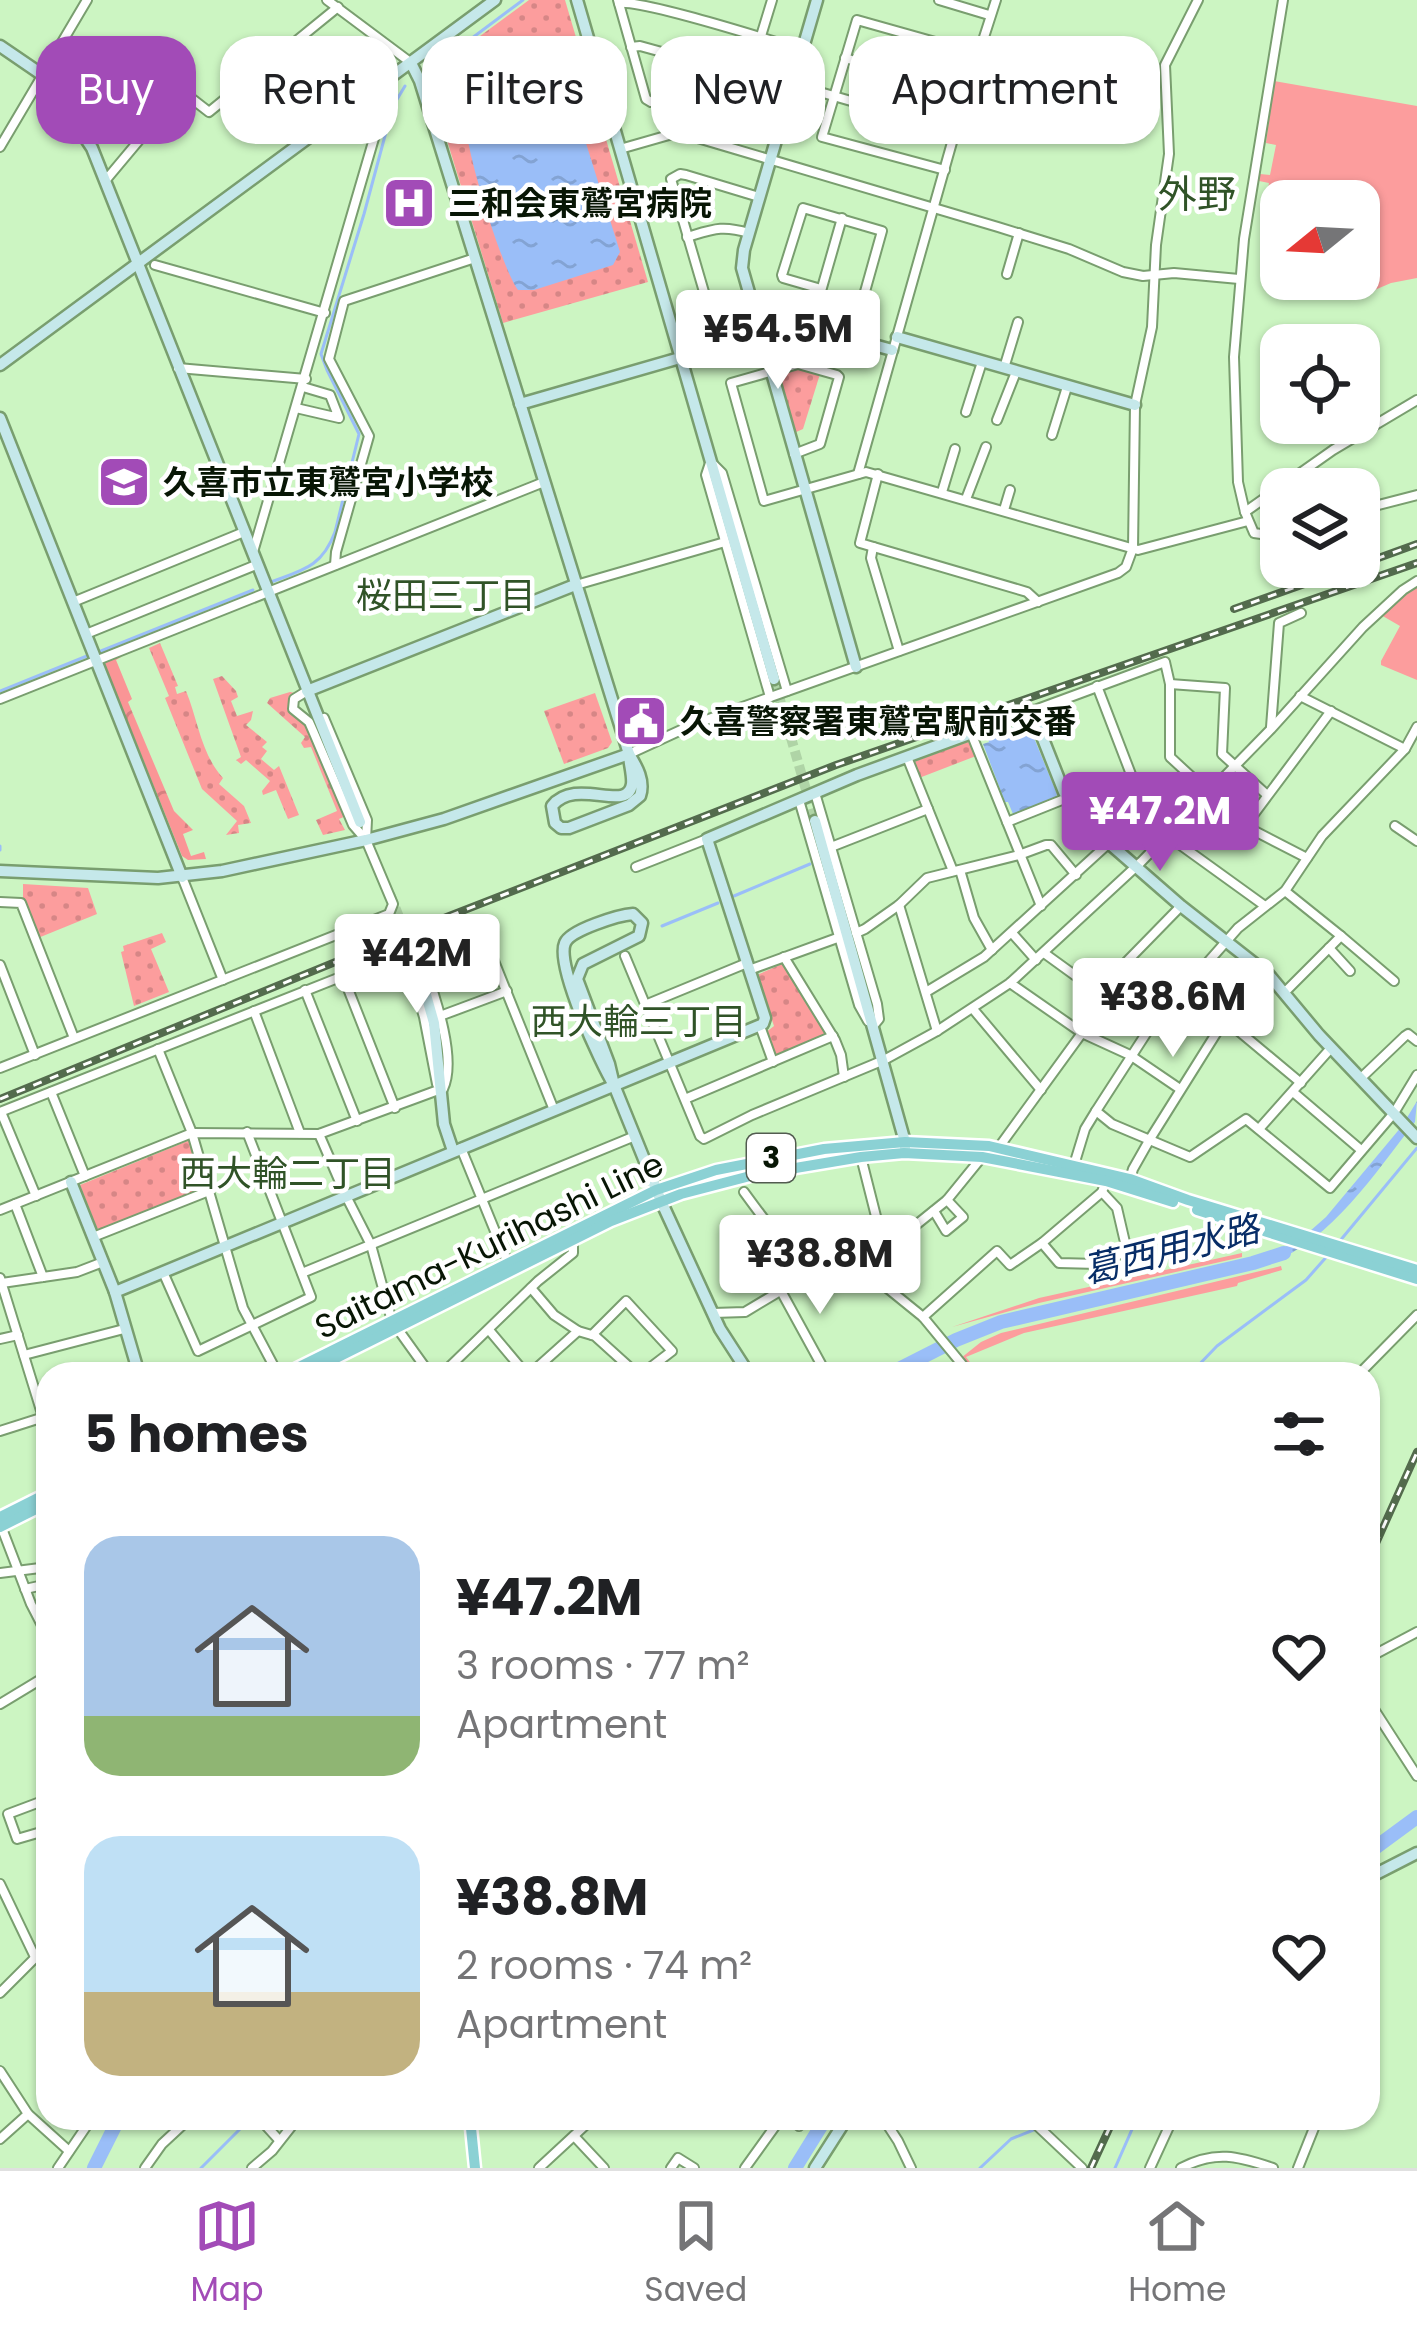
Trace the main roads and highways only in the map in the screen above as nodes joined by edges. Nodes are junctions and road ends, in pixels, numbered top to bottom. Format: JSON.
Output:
{"nodes":[{"id":1,"x":905,"y":1148,"type":"junction"},
{"id":2,"x":658,"y":1195,"type":"junction"},
{"id":3,"x":1287,"y":1233,"type":"junction"},
{"id":4,"x":1417,"y":1275,"type":"edge"},
{"id":5,"x":394,"y":1325,"type":"junction"},
{"id":6,"x":309,"y":1362,"type":"edge"},
{"id":7,"x":326,"y":1362,"type":"edge"},
{"id":8,"x":36,"y":1499,"type":"edge"},
{"id":9,"x":36,"y":1509,"type":"edge"},
{"id":10,"x":0,"y":1517,"type":"edge"},
{"id":11,"x":0,"y":1527,"type":"edge"},
{"id":12,"x":471,"y":2130,"type":"edge"},
{"id":13,"x":475,"y":2168,"type":"edge"}],
"edges":[{"from":1,"to":2,"type":"main road","name":"Saitama-Kurihashi Line","number":"3"},
{"from":1,"to":2,"type":"main road","name":"Saitama-Kurihashi Line","number":"3"},
{"from":1,"to":3,"type":"main road","name":"Saitama-Kurihashi Line","number":"3"},
{"from":1,"to":3,"type":"main road","name":"Saitama-Kurihashi Line","number":"3"},
{"from":2,"to":5,"type":"main road","name":"Saitama-Kurihashi Line","number":"3"},
{"from":2,"to":5,"type":"main road","name":"Saitama-Kurihashi Line","number":"3"},
{"from":3,"to":4,"type":"main road","name":"Saitama-Kurihashi Line","number":"3"},
{"from":5,"to":6,"type":"main road","name":"Saitama-Kurihashi Line","number":"3"},
{"from":5,"to":7,"type":"main road","name":"Saitama-Kurihashi Line","number":"3"},
{"from":8,"to":10,"type":"main road"},
{"from":9,"to":11,"type":"main road"},
{"from":12,"to":13,"type":"main road"}]}
